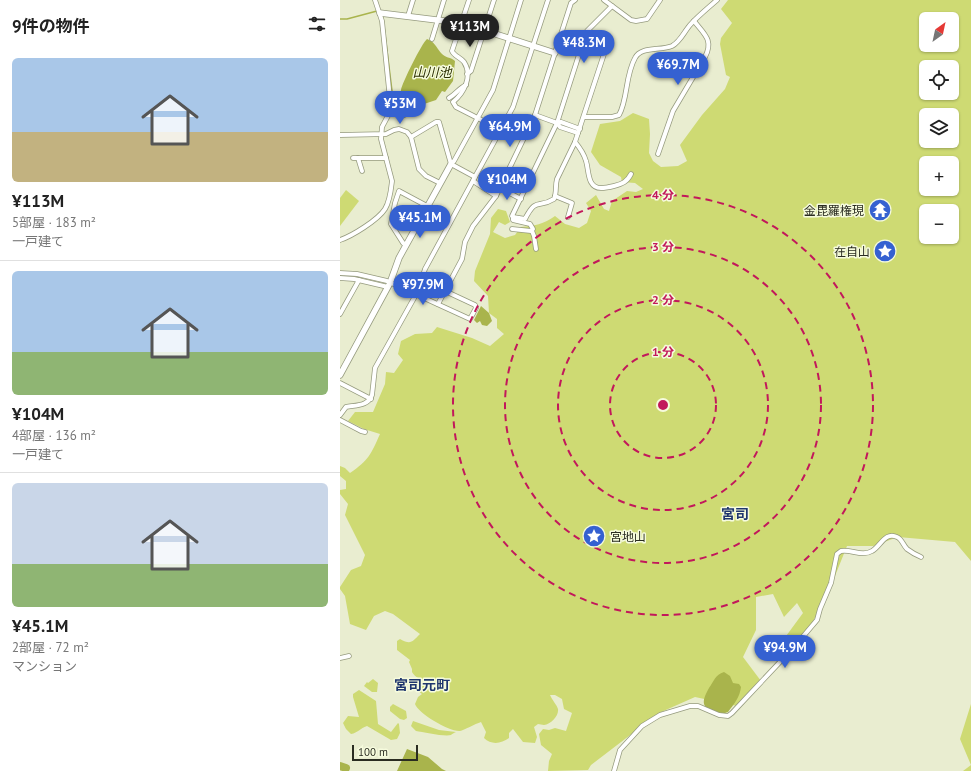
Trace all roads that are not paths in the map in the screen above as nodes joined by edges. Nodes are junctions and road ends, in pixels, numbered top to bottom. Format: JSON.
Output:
{"nodes":[{"id":1,"x":375,"y":0,"type":"edge"},
{"id":2,"x":413,"y":0,"type":"edge"},
{"id":3,"x":444,"y":0,"type":"edge"},
{"id":4,"x":469,"y":0,"type":"edge"},
{"id":5,"x":494,"y":0,"type":"edge"},
{"id":6,"x":521,"y":0,"type":"edge"},
{"id":7,"x":548,"y":0,"type":"edge"},
{"id":8,"x":576,"y":0,"type":"edge"},
{"id":9,"x":604,"y":0,"type":"edge"},
{"id":10,"x":660,"y":0,"type":"edge"},
{"id":11,"x":717,"y":0,"type":"edge"},
{"id":12,"x":612,"y":6,"type":"junction"},
{"id":13,"x":380,"y":13,"type":"junction"},
{"id":14,"x":408,"y":16,"type":"junction"},
{"id":15,"x":438,"y":20,"type":"junction"},
{"id":16,"x":694,"y":21,"type":"junction"},
{"id":17,"x":461,"y":23,"type":"junction"},
{"id":18,"x":484,"y":30,"type":"junction"},
{"id":19,"x":585,"y":36,"type":"junction"},
{"id":20,"x":509,"y":38,"type":"junction"},
{"id":21,"x":432,"y":39,"type":"dead end"},
{"id":22,"x":534,"y":46,"type":"junction"},
{"id":23,"x":555,"y":53,"type":"junction"},
{"id":24,"x":467,"y":74,"type":"junction"},
{"id":25,"x":466,"y":85,"type":"junction"},
{"id":26,"x":449,"y":98,"type":"dead end"},
{"id":27,"x":391,"y":110,"type":"junction"},
{"id":28,"x":412,"y":111,"type":"dead end"},
{"id":29,"x":535,"y":115,"type":"junction"},
{"id":30,"x":584,"y":117,"type":"junction"},
{"id":31,"x":477,"y":118,"type":"junction"},
{"id":32,"x":557,"y":123,"type":"junction"},
{"id":33,"x":501,"y":130,"type":"junction"},
{"id":34,"x":579,"y":131,"type":"junction"},
{"id":35,"x":381,"y":134,"type":"junction"},
{"id":36,"x":340,"y":135,"type":"edge"},
{"id":37,"x":411,"y":137,"type":"junction"},
{"id":38,"x":575,"y":142,"type":"junction"},
{"id":39,"x":658,"y":154,"type":"dead end"},
{"id":40,"x":353,"y":158,"type":"dead end"},
{"id":41,"x":358,"y":158,"type":"junction"},
{"id":42,"x":386,"y":158,"type":"junction"},
{"id":43,"x":451,"y":164,"type":"junction"},
{"id":44,"x":362,"y":171,"type":"dead end"},
{"id":45,"x":631,"y":174,"type":"dead end"},
{"id":46,"x":474,"y":179,"type":"junction"},
{"id":47,"x":440,"y":184,"type":"junction"},
{"id":48,"x":500,"y":188,"type":"junction"},
{"id":49,"x":496,"y":196,"type":"junction"},
{"id":50,"x":555,"y":196,"type":"junction"},
{"id":51,"x":521,"y":199,"type":"junction"},
{"id":52,"x":427,"y":206,"type":"junction"},
{"id":53,"x":513,"y":217,"type":"junction"},
{"id":54,"x":568,"y":217,"type":"dead end"},
{"id":55,"x":512,"y":229,"type":"dead end"},
{"id":56,"x":532,"y":231,"type":"junction"},
{"id":57,"x":340,"y":240,"type":"edge"},
{"id":58,"x":406,"y":245,"type":"junction"},
{"id":59,"x":536,"y":249,"type":"dead end"},
{"id":60,"x":340,"y":273,"type":"edge"},
{"id":61,"x":340,"y":278,"type":"edge"},
{"id":62,"x":358,"y":280,"type":"junction"},
{"id":63,"x":389,"y":285,"type":"junction"},
{"id":64,"x":445,"y":290,"type":"junction"},
{"id":65,"x":416,"y":294,"type":"junction"},
{"id":66,"x":438,"y":304,"type":"junction"},
{"id":67,"x":340,"y":314,"type":"edge"},
{"id":68,"x":340,"y":375,"type":"edge"},
{"id":69,"x":340,"y":382,"type":"edge"},
{"id":70,"x":371,"y":399,"type":"junction"},
{"id":71,"x":340,"y":415,"type":"edge"},
{"id":72,"x":340,"y":420,"type":"edge"},
{"id":73,"x":366,"y":432,"type":"dead end"},
{"id":74,"x":921,"y":557,"type":"dead end"},
{"id":75,"x":349,"y":656,"type":"dead end"},
{"id":76,"x":340,"y":658,"type":"edge"},
{"id":77,"x":614,"y":771,"type":"edge"}],
"edges":[{"from":1,"to":13,"type":"street"},
{"from":2,"to":14,"type":"street"},
{"from":3,"to":15,"type":"street"},
{"from":4,"to":17,"type":"street"},
{"from":5,"to":18,"type":"street"},
{"from":6,"to":20,"type":"street"},
{"from":7,"to":22,"type":"street"},
{"from":8,"to":23,"type":"street"},
{"from":9,"to":12,"type":"street"},
{"from":10,"to":12,"type":"street"},
{"from":11,"to":16,"type":"street"},
{"from":12,"to":19,"type":"street"},
{"from":13,"to":14,"type":"street"},
{"from":13,"to":27,"type":"street"},
{"from":14,"to":15,"type":"street"},
{"from":15,"to":17,"type":"street"},
{"from":15,"to":21,"type":"street"},
{"from":16,"to":30,"type":"street"},
{"from":16,"to":39,"type":"street"},
{"from":17,"to":18,"type":"street"},
{"from":17,"to":24,"type":"street"},
{"from":18,"to":20,"type":"street"},
{"from":18,"to":24,"type":"street"},
{"from":19,"to":30,"type":"street"},
{"from":19,"to":32,"type":"street"},
{"from":20,"to":22,"type":"street"},
{"from":20,"to":31,"type":"street"},
{"from":22,"to":23,"type":"street"},
{"from":22,"to":33,"type":"street"},
{"from":23,"to":29,"type":"street"},
{"from":24,"to":25,"type":"street"},
{"from":25,"to":26,"type":"street"},
{"from":25,"to":31,"type":"street"},
{"from":27,"to":28,"type":"street"},
{"from":27,"to":35,"type":"street"},
{"from":29,"to":32,"type":"street"},
{"from":29,"to":48,"type":"street"},
{"from":30,"to":34,"type":"street"},
{"from":31,"to":33,"type":"street"},
{"from":31,"to":43,"type":"street"},
{"from":32,"to":34,"type":"street"},
{"from":32,"to":51,"type":"street"},
{"from":33,"to":46,"type":"street"},
{"from":34,"to":38,"type":"street"},
{"from":35,"to":36,"type":"street"},
{"from":35,"to":37,"type":"street"},
{"from":35,"to":42,"type":"street"},
{"from":37,"to":43,"type":"street"},
{"from":37,"to":47,"type":"street"},
{"from":38,"to":45,"type":"street"},
{"from":38,"to":50,"type":"street"},
{"from":40,"to":41,"type":"street"},
{"from":41,"to":42,"type":"street"},
{"from":41,"to":44,"type":"street"},
{"from":42,"to":57,"type":"street"},
{"from":43,"to":46,"type":"street"},
{"from":43,"to":47,"type":"street"},
{"from":46,"to":49,"type":"street"},
{"from":46,"to":65,"type":"street"},
{"from":47,"to":52,"type":"street"},
{"from":48,"to":49,"type":"street"},
{"from":48,"to":51,"type":"street"},
{"from":49,"to":64,"type":"street"},
{"from":50,"to":53,"type":"street"},
{"from":50,"to":54,"type":"street"},
{"from":51,"to":53,"type":"street"},
{"from":52,"to":58,"type":"street"},
{"from":52,"to":58,"type":"street"},
{"from":53,"to":56,"type":"street"},
{"from":55,"to":56,"type":"street"},
{"from":56,"to":59,"type":"street"},
{"from":58,"to":63,"type":"street"},
{"from":60,"to":63,"type":"street"},
{"from":61,"to":62,"type":"street"},
{"from":62,"to":63,"type":"street"},
{"from":62,"to":67,"type":"street"},
{"from":63,"to":65,"type":"street"},
{"from":63,"to":68,"type":"street"},
{"from":64,"to":66,"type":"street"},
{"from":64,"to":66,"type":"street"},
{"from":65,"to":66,"type":"street"},
{"from":65,"to":70,"type":"street"},
{"from":69,"to":70,"type":"street"},
{"from":70,"to":71,"type":"street"},
{"from":72,"to":73,"type":"street"},
{"from":74,"to":77,"type":"street"},
{"from":75,"to":76,"type":"street"}]}
